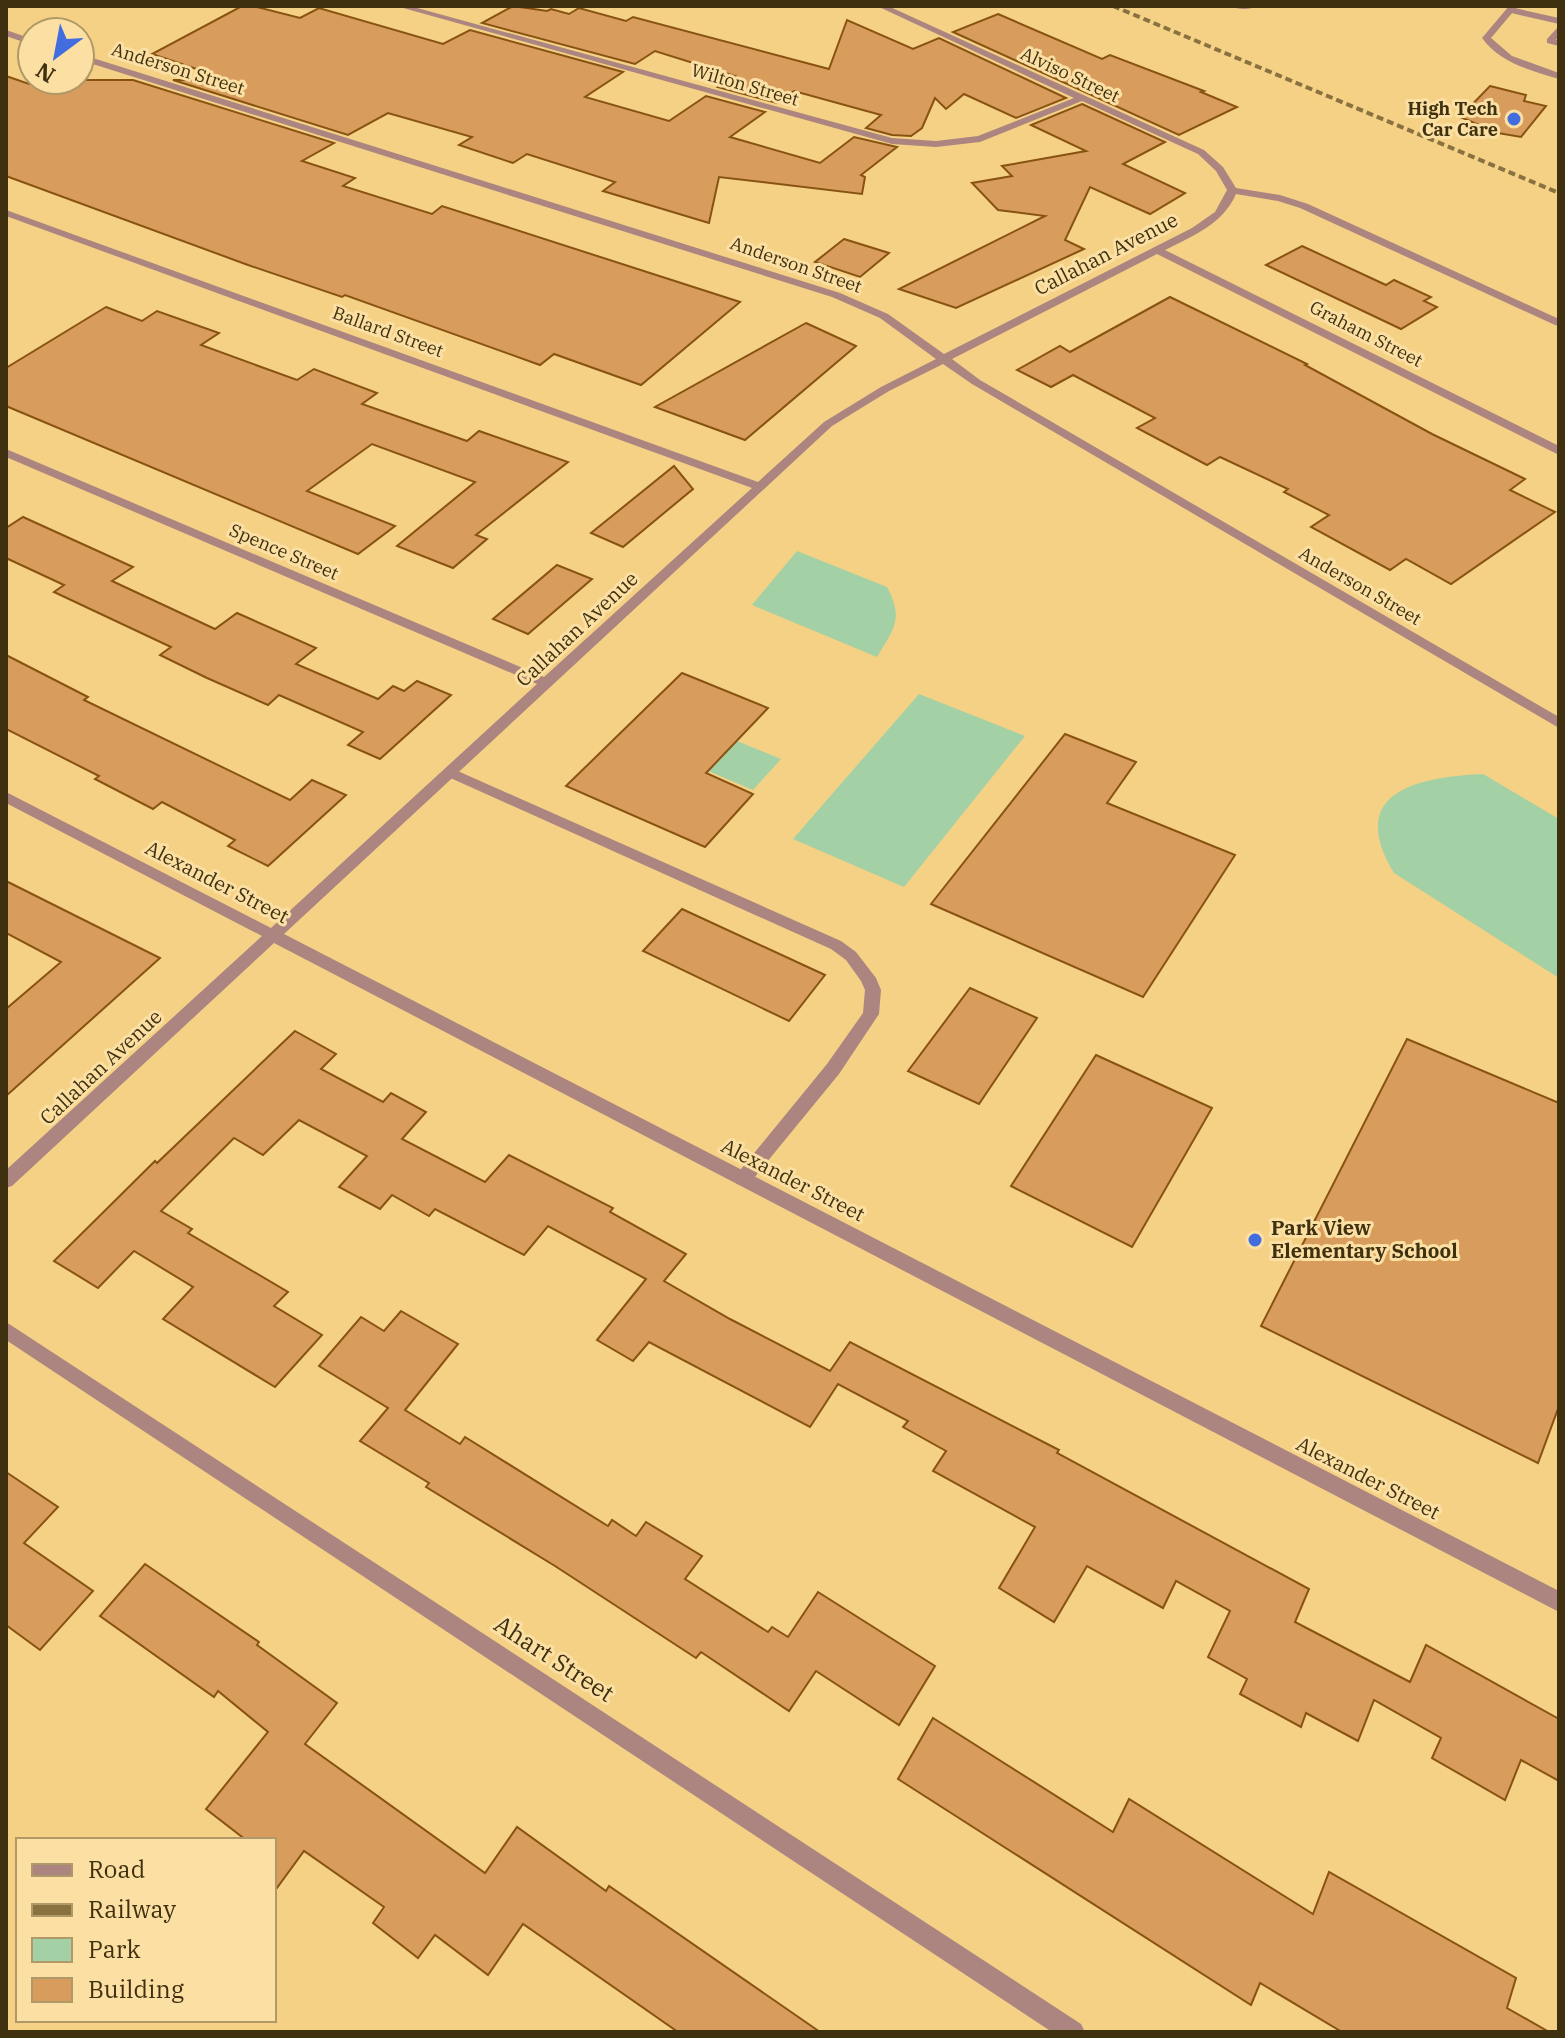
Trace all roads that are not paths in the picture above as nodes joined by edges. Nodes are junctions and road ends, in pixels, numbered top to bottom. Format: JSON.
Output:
{"nodes":[{"id":1,"x":400,"y":6,"type":"edge"},
{"id":2,"x":881,"y":6,"type":"edge"},
{"id":3,"x":1236,"y":6,"type":"edge"},
{"id":4,"x":1252,"y":6,"type":"edge"},
{"id":5,"x":1512,"y":8,"type":"edge"},
{"id":6,"x":1559,"y":21,"type":"edge"},
{"id":7,"x":1559,"y":29,"type":"edge"},
{"id":8,"x":1559,"y":43,"type":"edge"},
{"id":9,"x":96,"y":62,"type":"edge"},
{"id":10,"x":1559,"y":76,"type":"edge"},
{"id":11,"x":1081,"y":98,"type":"junction"},
{"id":12,"x":1232,"y":190,"type":"junction"},
{"id":13,"x":6,"y":213,"type":"edge"},
{"id":14,"x":1157,"y":250,"type":"junction"},
{"id":15,"x":1559,"y":323,"type":"edge"},
{"id":16,"x":944,"y":360,"type":"junction"},
{"id":17,"x":1559,"y":451,"type":"edge"},
{"id":18,"x":6,"y":453,"type":"edge"},
{"id":19,"x":758,"y":486,"type":"junction"},
{"id":20,"x":548,"y":684,"type":"junction"},
{"id":21,"x":1559,"y":723,"type":"edge"},
{"id":22,"x":451,"y":773,"type":"junction"},
{"id":23,"x":6,"y":797,"type":"edge"},
{"id":24,"x":274,"y":936,"type":"junction"},
{"id":25,"x":743,"y":1179,"type":"junction"},
{"id":26,"x":6,"y":1181,"type":"edge"},
{"id":27,"x":6,"y":1330,"type":"edge"},
{"id":28,"x":1559,"y":1602,"type":"edge"},
{"id":29,"x":1073,"y":2032,"type":"edge"}],
"edges":[{"from":1,"to":11,"type":"street","name":"Wilton Street"},
{"from":2,"to":11,"type":"street","name":"Alviso Street"},
{"from":3,"to":4,"type":"street"},
{"from":5,"to":6,"type":"street"},
{"from":5,"to":10,"type":"street"},
{"from":7,"to":8,"type":"street"},
{"from":9,"to":16,"type":"street","name":"Anderson Street"},
{"from":11,"to":12,"type":"street","name":"Alviso Street"},
{"from":12,"to":14,"type":"street","name":"Callahan Avenue"},
{"from":12,"to":15,"type":"street"},
{"from":13,"to":19,"type":"street","name":"Ballard Street"},
{"from":14,"to":16,"type":"street","name":"Callahan Avenue"},
{"from":14,"to":17,"type":"street","name":"Graham Street"},
{"from":16,"to":19,"type":"street","name":"Callahan Avenue"},
{"from":16,"to":21,"type":"street","name":"Anderson Street"},
{"from":18,"to":20,"type":"street","name":"Spence Street"},
{"from":19,"to":20,"type":"street","name":"Callahan Avenue"},
{"from":20,"to":22,"type":"street","name":"Callahan Avenue"},
{"from":22,"to":24,"type":"street","name":"Callahan Avenue"},
{"from":22,"to":25,"type":"street"},
{"from":23,"to":24,"type":"street","name":"Alexander Street"},
{"from":24,"to":25,"type":"street","name":"Alexander Street"},
{"from":24,"to":26,"type":"street","name":"Callahan Avenue"},
{"from":25,"to":28,"type":"street","name":"Alexander Street"},
{"from":27,"to":29,"type":"street","name":"Ahart Street"}]}
